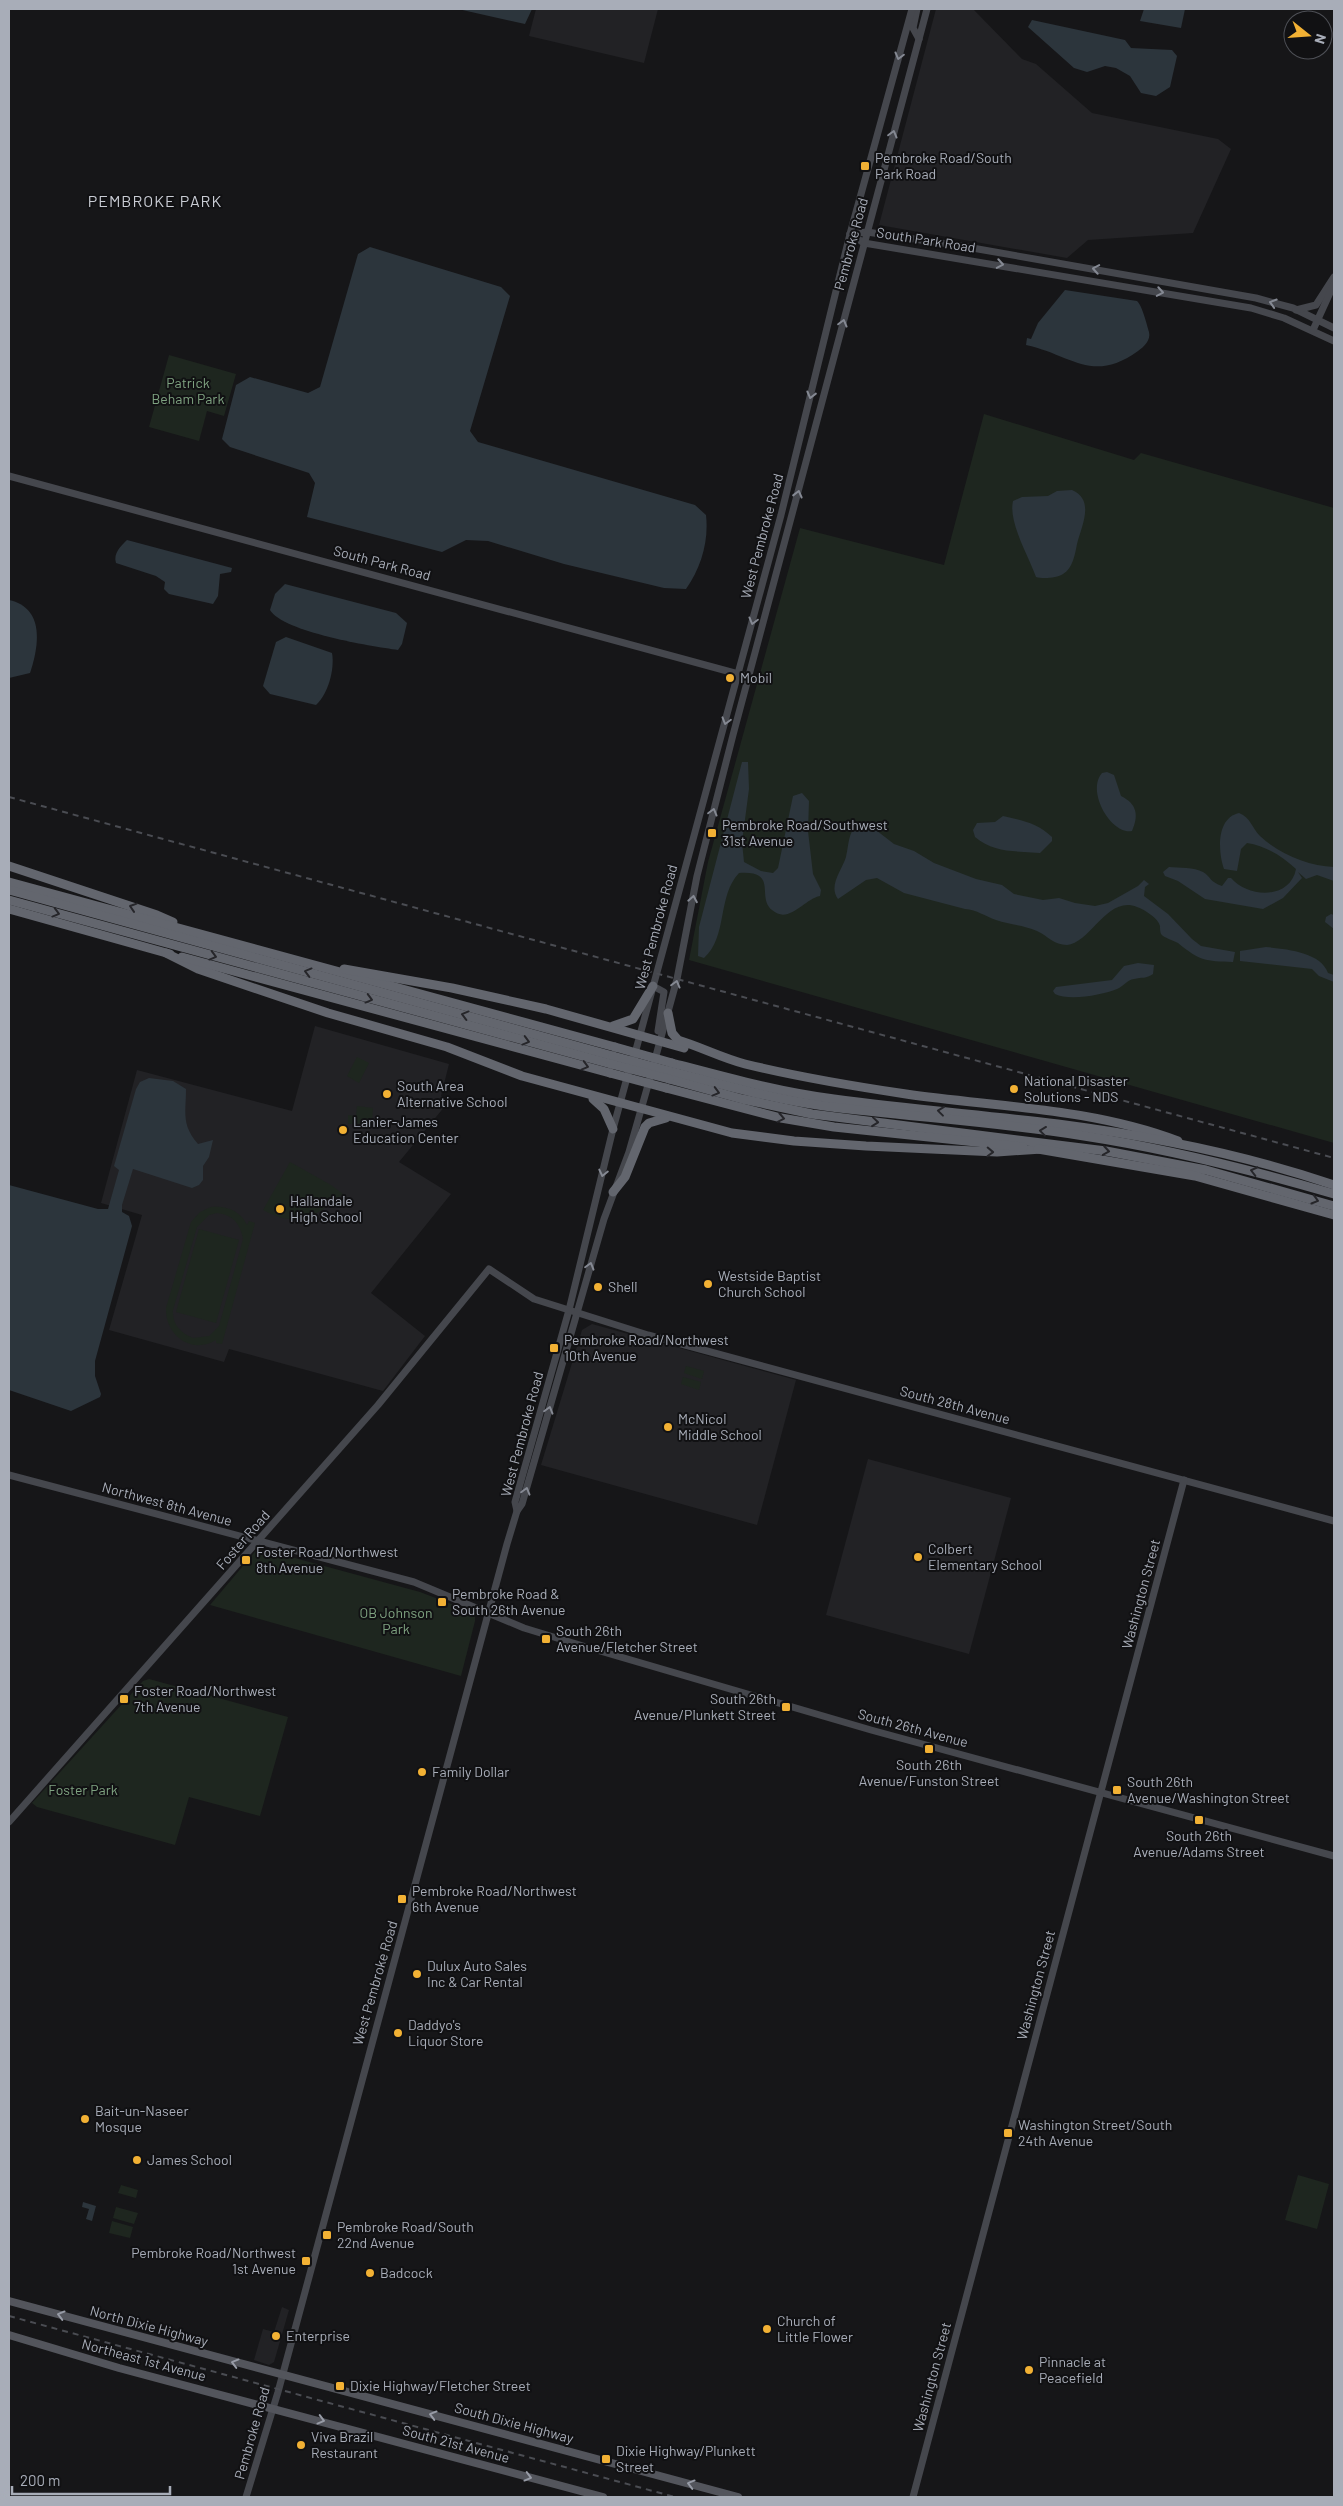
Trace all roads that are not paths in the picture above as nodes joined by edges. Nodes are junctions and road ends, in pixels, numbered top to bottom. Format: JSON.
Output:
{"nodes":[{"id":1,"x":912,"y":9,"type":"edge"},
{"id":2,"x":917,"y":9,"type":"edge"},
{"id":3,"x":927,"y":9,"type":"edge"},
{"id":4,"x":919,"y":39,"type":"junction"},
{"id":5,"x":867,"y":232,"type":"junction"},
{"id":6,"x":850,"y":234,"type":"junction"},
{"id":7,"x":864,"y":243,"type":"junction"},
{"id":8,"x":1334,"y":277,"type":"edge"},
{"id":9,"x":1334,"y":284,"type":"edge"},
{"id":10,"x":1296,"y":310,"type":"junction"},
{"id":11,"x":1318,"y":320,"type":"junction"},
{"id":12,"x":1334,"y":328,"type":"edge"},
{"id":13,"x":1313,"y":330,"type":"junction"},
{"id":14,"x":1334,"y":341,"type":"edge"},
{"id":15,"x":822,"y":348,"type":"joint"},
{"id":16,"x":830,"y":370,"type":"joint"},
{"id":17,"x":798,"y":445,"type":"junction"},
{"id":18,"x":804,"y":468,"type":"junction"},
{"id":19,"x":9,"y":476,"type":"edge"},
{"id":20,"x":781,"y":515,"type":"junction"},
{"id":21,"x":785,"y":541,"type":"junction"},
{"id":22,"x":739,"y":674,"type":"junction"},
{"id":23,"x":748,"y":676,"type":"junction"},
{"id":24,"x":9,"y":866,"type":"edge"},
{"id":25,"x":9,"y":882,"type":"edge"},
{"id":26,"x":12,"y":891,"type":"edge"},
{"id":27,"x":9,"y":900,"type":"edge"},
{"id":28,"x":9,"y":909,"type":"edge"},
{"id":29,"x":9,"y":914,"type":"edge"},
{"id":30,"x":36,"y":917,"type":"junction"},
{"id":31,"x":194,"y":932,"type":"junction"},
{"id":32,"x":166,"y":953,"type":"junction"},
{"id":33,"x":314,"y":965,"type":"junction"},
{"id":34,"x":652,"y":986,"type":"junction"},
{"id":35,"x":668,"y":1013,"type":"junction"},
{"id":36,"x":612,"y":1026,"type":"junction"},
{"id":37,"x":640,"y":1034,"type":"junction"},
{"id":38,"x":660,"y":1041,"type":"junction"},
{"id":39,"x":711,"y":1053,"type":"junction"},
{"id":40,"x":612,"y":1060,"type":"junction"},
{"id":41,"x":669,"y":1075,"type":"junction"},
{"id":42,"x":588,"y":1095,"type":"junction"},
{"id":43,"x":619,"y":1104,"type":"junction"},
{"id":44,"x":641,"y":1109,"type":"junction"},
{"id":45,"x":669,"y":1117,"type":"junction"},
{"id":46,"x":613,"y":1130,"type":"junction"},
{"id":47,"x":1197,"y":1148,"type":"junction"},
{"id":48,"x":1042,"y":1149,"type":"junction"},
{"id":49,"x":1334,"y":1185,"type":"edge"},
{"id":50,"x":613,"y":1192,"type":"junction"},
{"id":51,"x":1334,"y":1194,"type":"edge"},
{"id":52,"x":1334,"y":1206,"type":"edge"},
{"id":53,"x":1334,"y":1215,"type":"edge"},
{"id":54,"x":489,"y":1269,"type":"joint"},
{"id":55,"x":573,"y":1312,"type":"junction"},
{"id":56,"x":9,"y":1474,"type":"edge"},
{"id":57,"x":1184,"y":1480,"type":"junction"},
{"id":58,"x":1334,"y":1521,"type":"edge"},
{"id":59,"x":259,"y":1541,"type":"junction"},
{"id":60,"x":489,"y":1613,"type":"junction"},
{"id":61,"x":1101,"y":1793,"type":"junction"},
{"id":62,"x":9,"y":1822,"type":"edge"},
{"id":63,"x":1334,"y":1856,"type":"edge"},
{"id":64,"x":9,"y":2301,"type":"edge"},
{"id":65,"x":9,"y":2335,"type":"edge"},
{"id":66,"x":282,"y":2376,"type":"junction"},
{"id":67,"x":274,"y":2408,"type":"junction"},
{"id":68,"x":246,"y":2497,"type":"edge"},
{"id":69,"x":603,"y":2497,"type":"edge"},
{"id":70,"x":738,"y":2497,"type":"edge"},
{"id":71,"x":913,"y":2497,"type":"edge"}],
"edges":[{"from":1,"to":6,"type":"street","name":"Pembroke Road","one_way":true},
{"from":2,"to":4,"type":"street"},
{"from":3,"to":4,"type":"street","name":"Pembroke Road"},
{"from":5,"to":4,"type":"street","name":"Pembroke Road","one_way":true},
{"from":5,"to":6,"type":"street","name":"South Park Road"},
{"from":5,"to":7,"type":"street","name":"Pembroke Road"},
{"from":10,"to":5,"type":"street","name":"South Park Road","one_way":true},
{"from":6,"to":7,"type":"street","name":"South Park Road"},
{"from":6,"to":15,"type":"street","name":"Pembroke Road"},
{"from":7,"to":13,"type":"street","name":"South Park Road","one_way":true},
{"from":16,"to":7,"type":"street","name":"Pembroke Road","one_way":true},
{"from":8,"to":10,"type":"street"},
{"from":9,"to":11,"type":"street"},
{"from":10,"to":11,"type":"street","name":"South Park Road"},
{"from":11,"to":12,"type":"street","name":"South Park Road"},
{"from":11,"to":13,"type":"street"},
{"from":13,"to":14,"type":"street","name":"South Park Road"},
{"from":15,"to":17,"type":"street","name":"West Pembroke Road","one_way":true},
{"from":16,"to":18,"type":"street","name":"West Pembroke Road"},
{"from":17,"to":18,"type":"street"},
{"from":17,"to":20,"type":"street","name":"West Pembroke Road"},
{"from":21,"to":18,"type":"street","name":"West Pembroke Road","one_way":true},
{"from":19,"to":22,"type":"street","name":"South Park Road"},
{"from":20,"to":21,"type":"street"},
{"from":20,"to":22,"type":"street","name":"West Pembroke Road","one_way":true},
{"from":21,"to":23,"type":"street","name":"West Pembroke Road"},
{"from":22,"to":23,"type":"street","name":"South Park Road"},
{"from":22,"to":34,"type":"street","name":"West Pembroke Road","one_way":true},
{"from":35,"to":23,"type":"street","name":"West Pembroke Road","one_way":true},
{"from":31,"to":24,"type":"highway","one_way":true},
{"from":25,"to":31,"type":"highway"},
{"from":40,"to":26,"type":"highway","one_way":true},
{"from":27,"to":40,"type":"highway","one_way":true},
{"from":28,"to":30,"type":"highway"},
{"from":29,"to":30,"type":"highway"},
{"from":30,"to":32,"type":"highway"},
{"from":31,"to":33,"type":"highway"},
{"from":32,"to":40,"type":"highway","one_way":true},
{"from":32,"to":42,"type":"highway"},
{"from":33,"to":36,"type":"highway"},
{"from":33,"to":40,"type":"highway"},
{"from":34,"to":36,"type":"highway"},
{"from":34,"to":37,"type":"street","name":"West Pembroke Road"},
{"from":34,"to":38,"type":"street"},
{"from":35,"to":38,"type":"street","name":"West Pembroke Road"},
{"from":35,"to":39,"type":"highway"},
{"from":36,"to":37,"type":"highway"},
{"from":37,"to":38,"type":"highway"},
{"from":37,"to":43,"type":"street","name":"West Pembroke Road"},
{"from":38,"to":39,"type":"highway"},
{"from":38,"to":44,"type":"street","name":"West Pembroke Road"},
{"from":39,"to":47,"type":"highway"},
{"from":40,"to":41,"type":"highway","bridge":true},
{"from":40,"to":41,"type":"highway","bridge":true},
{"from":47,"to":41,"type":"highway","one_way":true},
{"from":41,"to":48,"type":"highway","one_way":true},
{"from":51,"to":41,"type":"highway","one_way":true},
{"from":41,"to":52,"type":"highway","one_way":true},
{"from":42,"to":43,"type":"highway"},
{"from":42,"to":46,"type":"highway"},
{"from":43,"to":44,"type":"highway"},
{"from":43,"to":46,"type":"street","name":"West Pembroke Road"},
{"from":44,"to":45,"type":"highway"},
{"from":44,"to":50,"type":"street","name":"West Pembroke Road"},
{"from":45,"to":48,"type":"highway","one_way":true},
{"from":45,"to":50,"type":"highway"},
{"from":46,"to":55,"type":"street","name":"West Pembroke Road","one_way":true},
{"from":47,"to":49,"type":"highway"},
{"from":48,"to":53,"type":"highway"},
{"from":55,"to":50,"type":"street","name":"West Pembroke Road","one_way":true},
{"from":54,"to":55,"type":"street","name":"South 28th Avenue"},
{"from":54,"to":59,"type":"street","name":"Foster Road"},
{"from":55,"to":57,"type":"street","name":"South 28th Avenue"},
{"from":55,"to":60,"type":"street","name":"West Pembroke Road"},
{"from":56,"to":59,"type":"street","name":"Northwest 8th Avenue"},
{"from":57,"to":58,"type":"street","name":"South 28th Avenue"},
{"from":57,"to":61,"type":"street","name":"Washington Street"},
{"from":59,"to":60,"type":"street","name":"Northwest 8th Avenue"},
{"from":59,"to":62,"type":"street","name":"Foster Road"},
{"from":60,"to":61,"type":"street","name":"South 26th Avenue"},
{"from":60,"to":66,"type":"street","name":"West Pembroke Road"},
{"from":61,"to":63,"type":"street","name":"South 26th Avenue"},
{"from":61,"to":71,"type":"street","name":"Washington Street"},
{"from":66,"to":64,"type":"main road","name":"North Dixie Highway","one_way":true},
{"from":65,"to":67,"type":"main road","name":"Northeast 1st Avenue"},
{"from":66,"to":67,"type":"street","name":"Pembroke Road"},
{"from":70,"to":66,"type":"main road","name":"South Dixie Highway","one_way":true},
{"from":67,"to":68,"type":"street","name":"Pembroke Road"},
{"from":67,"to":69,"type":"main road","name":"South 21st Avenue","one_way":true}]}
